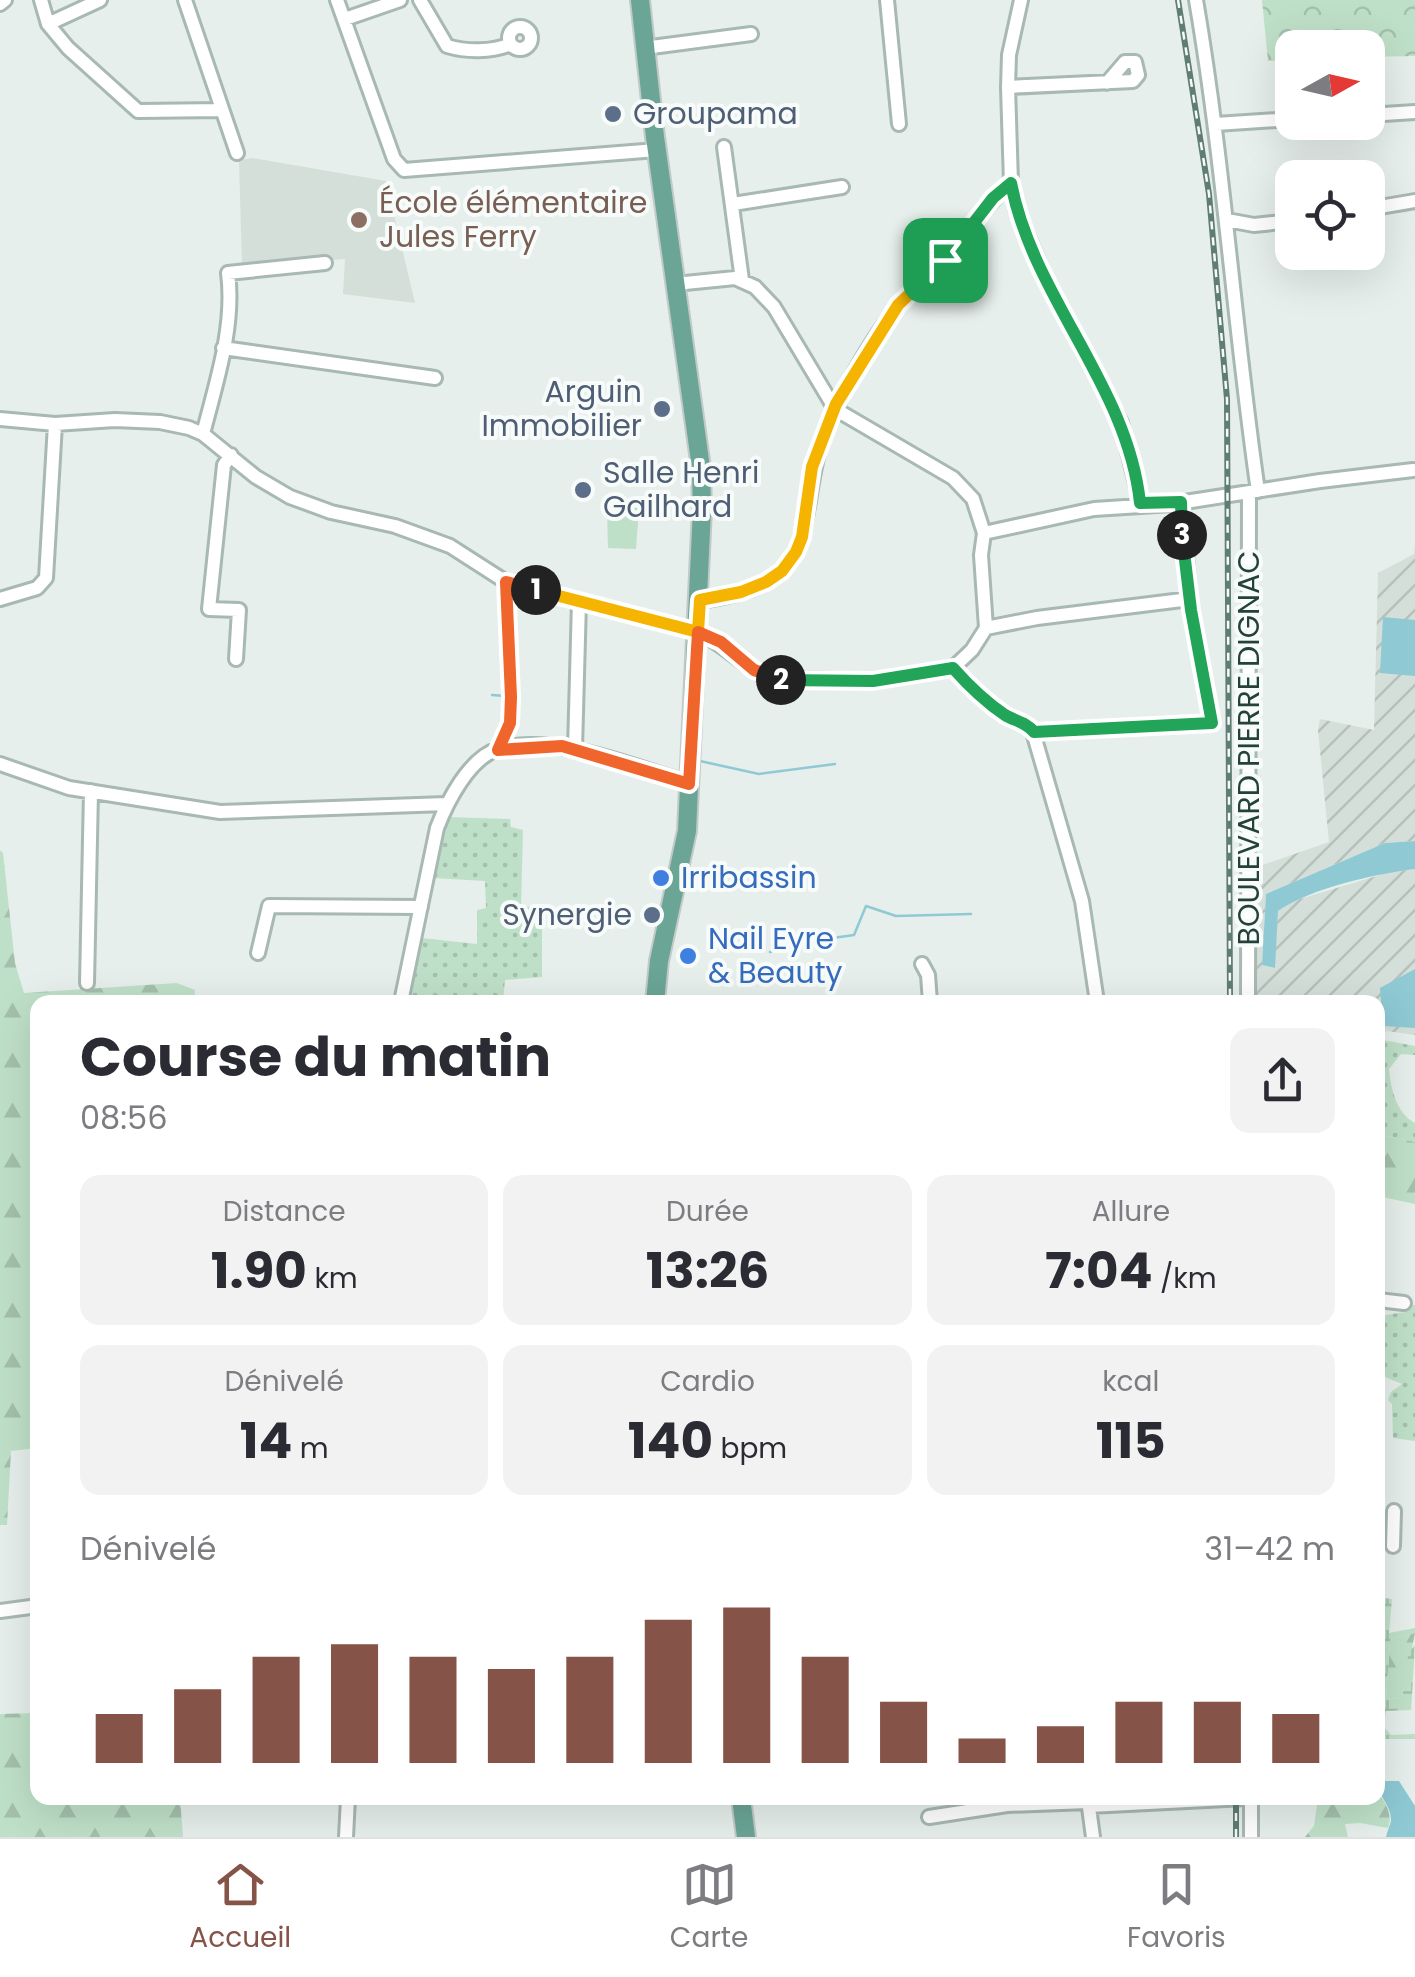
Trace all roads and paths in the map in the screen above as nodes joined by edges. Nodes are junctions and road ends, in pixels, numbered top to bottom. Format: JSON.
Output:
{"nodes":[{"id":1,"x":41,"y":0,"type":"edge"},
{"id":2,"x":100,"y":0,"type":"edge"},
{"id":3,"x":185,"y":0,"type":"edge"},
{"id":4,"x":337,"y":0,"type":"edge"},
{"id":5,"x":400,"y":0,"type":"edge"},
{"id":6,"x":420,"y":0,"type":"edge"},
{"id":7,"x":640,"y":0,"type":"edge"},
{"id":8,"x":887,"y":0,"type":"edge"},
{"id":9,"x":1022,"y":0,"type":"edge"},
{"id":10,"x":1196,"y":0,"type":"edge"},
{"id":11,"x":344,"y":19,"type":"junction"},
{"id":12,"x":48,"y":24,"type":"junction"},
{"id":13,"x":750,"y":34,"type":"dead end"},
{"id":14,"x":511,"y":44,"type":"dead end"},
{"id":15,"x":644,"y":48,"type":"junction"},
{"id":16,"x":1107,"y":83,"type":"dead end"},
{"id":17,"x":1008,"y":87,"type":"junction"},
{"id":18,"x":222,"y":110,"type":"junction"},
{"id":19,"x":1415,"y":112,"type":"edge"},
{"id":20,"x":1385,"y":114,"type":"edge"},
{"id":21,"x":1275,"y":120,"type":"edge"},
{"id":22,"x":899,"y":124,"type":"dead end"},
{"id":23,"x":1216,"y":124,"type":"junction"},
{"id":24,"x":724,"y":147,"type":"dead end"},
{"id":25,"x":657,"y":150,"type":"junction"},
{"id":26,"x":238,"y":153,"type":"dead end"},
{"id":27,"x":1011,"y":183,"type":"junction"},
{"id":28,"x":842,"y":186,"type":"dead end"},
{"id":29,"x":1415,"y":201,"type":"edge"},
{"id":30,"x":733,"y":204,"type":"junction"},
{"id":31,"x":1385,"y":206,"type":"edge"},
{"id":32,"x":1227,"y":220,"type":"junction"},
{"id":33,"x":1275,"y":223,"type":"edge"},
{"id":34,"x":326,"y":263,"type":"dead end"},
{"id":35,"x":742,"y":280,"type":"junction"},
{"id":36,"x":675,"y":284,"type":"junction"},
{"id":37,"x":223,"y":348,"type":"junction"},
{"id":38,"x":435,"y":378,"type":"dead end"},
{"id":39,"x":835,"y":409,"type":"junction"},
{"id":40,"x":0,"y":419,"type":"edge"},
{"id":41,"x":55,"y":424,"type":"junction"},
{"id":42,"x":203,"y":434,"type":"junction"},
{"id":43,"x":231,"y":455,"type":"junction"},
{"id":44,"x":1414,"y":470,"type":"edge"},
{"id":45,"x":1253,"y":492,"type":"junction"},
{"id":46,"x":1181,"y":502,"type":"junction"},
{"id":47,"x":1140,"y":503,"type":"junction"},
{"id":48,"x":984,"y":533,"type":"junction"},
{"id":49,"x":506,"y":582,"type":"junction"},
{"id":50,"x":0,"y":599,"type":"edge"},
{"id":51,"x":1190,"y":599,"type":"junction"},
{"id":52,"x":700,"y":600,"type":"junction"},
{"id":53,"x":578,"y":601,"type":"junction"},
{"id":54,"x":986,"y":628,"type":"junction"},
{"id":55,"x":698,"y":632,"type":"junction"},
{"id":56,"x":236,"y":659,"type":"dead end"},
{"id":57,"x":953,"y":668,"type":"junction"},
{"id":58,"x":1034,"y":732,"type":"junction"},
{"id":59,"x":575,"y":749,"type":"junction"},
{"id":60,"x":498,"y":750,"type":"junction"},
{"id":61,"x":0,"y":764,"type":"edge"},
{"id":62,"x":689,"y":784,"type":"junction"},
{"id":63,"x":91,"y":791,"type":"junction"},
{"id":64,"x":446,"y":804,"type":"junction"},
{"id":65,"x":422,"y":907,"type":"junction"},
{"id":66,"x":258,"y":953,"type":"dead end"},
{"id":67,"x":922,"y":964,"type":"dead end"},
{"id":68,"x":88,"y":983,"type":"dead end"},
{"id":69,"x":403,"y":995,"type":"edge"},
{"id":70,"x":656,"y":995,"type":"edge"},
{"id":71,"x":930,"y":995,"type":"edge"},
{"id":72,"x":1096,"y":995,"type":"edge"},
{"id":73,"x":1248,"y":995,"type":"edge"},
{"id":74,"x":1385,"y":1301,"type":"edge"},
{"id":75,"x":1404,"y":1303,"type":"dead end"},
{"id":76,"x":1394,"y":1510,"type":"dead end"},
{"id":77,"x":1385,"y":1529,"type":"edge"},
{"id":78,"x":1393,"y":1529,"type":"junction"},
{"id":79,"x":1392,"y":1546,"type":"dead end"},
{"id":80,"x":30,"y":1607,"type":"edge"},
{"id":81,"x":0,"y":1611,"type":"edge"},
{"id":82,"x":348,"y":1805,"type":"edge"},
{"id":83,"x":741,"y":1805,"type":"edge"},
{"id":84,"x":1007,"y":1805,"type":"edge"},
{"id":85,"x":1089,"y":1805,"type":"edge"},
{"id":86,"x":1249,"y":1805,"type":"edge"},
{"id":87,"x":930,"y":1818,"type":"dead end"},
{"id":88,"x":346,"y":1837,"type":"edge"},
{"id":89,"x":746,"y":1837,"type":"edge"},
{"id":90,"x":1093,"y":1837,"type":"edge"},
{"id":91,"x":1251,"y":1837,"type":"edge"}],
"edges":[{"from":1,"to":12,"type":"street"},
{"from":2,"to":12,"type":"street"},
{"from":3,"to":18,"type":"street"},
{"from":4,"to":11,"type":"street"},
{"from":5,"to":11,"type":"street"},
{"from":6,"to":14,"type":"street"},
{"from":7,"to":15,"type":"main road"},
{"from":8,"to":22,"type":"street"},
{"from":9,"to":17,"type":"street"},
{"from":10,"to":23,"type":"street","name":"BOULEVARD PIERRE DIGNAC"},
{"from":11,"to":25,"type":"street"},
{"from":12,"to":18,"type":"street"},
{"from":13,"to":15,"type":"street"},
{"from":15,"to":25,"type":"main road"},
{"from":16,"to":17,"type":"street"},
{"from":17,"to":27,"type":"street"},
{"from":18,"to":26,"type":"street"},
{"from":19,"to":20,"type":"street"},
{"from":21,"to":23,"type":"street"},
{"from":23,"to":32,"type":"street","name":"BOULEVARD PIERRE DIGNAC"},
{"from":24,"to":30,"type":"street"},
{"from":25,"to":36,"type":"main road"},
{"from":27,"to":39,"type":"street"},
{"from":27,"to":47,"type":"street"},
{"from":28,"to":30,"type":"street"},
{"from":29,"to":31,"type":"street"},
{"from":30,"to":35,"type":"street"},
{"from":32,"to":33,"type":"street"},
{"from":32,"to":45,"type":"street","name":"BOULEVARD PIERRE DIGNAC"},
{"from":34,"to":37,"type":"street"},
{"from":35,"to":36,"type":"street"},
{"from":35,"to":39,"type":"street"},
{"from":36,"to":52,"type":"main road"},
{"from":37,"to":38,"type":"street"},
{"from":37,"to":42,"type":"street"},
{"from":39,"to":48,"type":"street"},
{"from":39,"to":52,"type":"street"},
{"from":40,"to":41,"type":"street"},
{"from":41,"to":42,"type":"street"},
{"from":41,"to":50,"type":"street"},
{"from":42,"to":43,"type":"street"},
{"from":43,"to":49,"type":"street"},
{"from":43,"to":56,"type":"street"},
{"from":44,"to":45,"type":"street"},
{"from":45,"to":46,"type":"street"},
{"from":45,"to":73,"type":"street","name":"BOULEVARD PIERRE DIGNAC"},
{"from":46,"to":47,"type":"street"},
{"from":46,"to":51,"type":"street"},
{"from":47,"to":48,"type":"street"},
{"from":48,"to":54,"type":"street"},
{"from":49,"to":53,"type":"street"},
{"from":49,"to":60,"type":"street"},
{"from":51,"to":54,"type":"street"},
{"from":51,"to":58,"type":"street"},
{"from":52,"to":55,"type":"main road"},
{"from":53,"to":55,"type":"street"},
{"from":53,"to":59,"type":"street"},
{"from":54,"to":57,"type":"street"},
{"from":55,"to":57,"type":"street"},
{"from":55,"to":62,"type":"main road"},
{"from":57,"to":58,"type":"street"},
{"from":58,"to":72,"type":"street"},
{"from":59,"to":60,"type":"street"},
{"from":59,"to":62,"type":"street"},
{"from":60,"to":64,"type":"street"},
{"from":61,"to":63,"type":"street"},
{"from":62,"to":70,"type":"main road"},
{"from":63,"to":64,"type":"street"},
{"from":63,"to":68,"type":"street"},
{"from":64,"to":65,"type":"street"},
{"from":65,"to":66,"type":"street"},
{"from":65,"to":69,"type":"street"},
{"from":67,"to":71,"type":"street"},
{"from":74,"to":75,"type":"street"},
{"from":76,"to":78,"type":"street"},
{"from":77,"to":78,"type":"street"},
{"from":78,"to":79,"type":"street"},
{"from":80,"to":81,"type":"street"},
{"from":82,"to":88,"type":"street"},
{"from":83,"to":89,"type":"main road"},
{"from":84,"to":87,"type":"street"},
{"from":85,"to":90,"type":"street"},
{"from":86,"to":91,"type":"street"}]}
